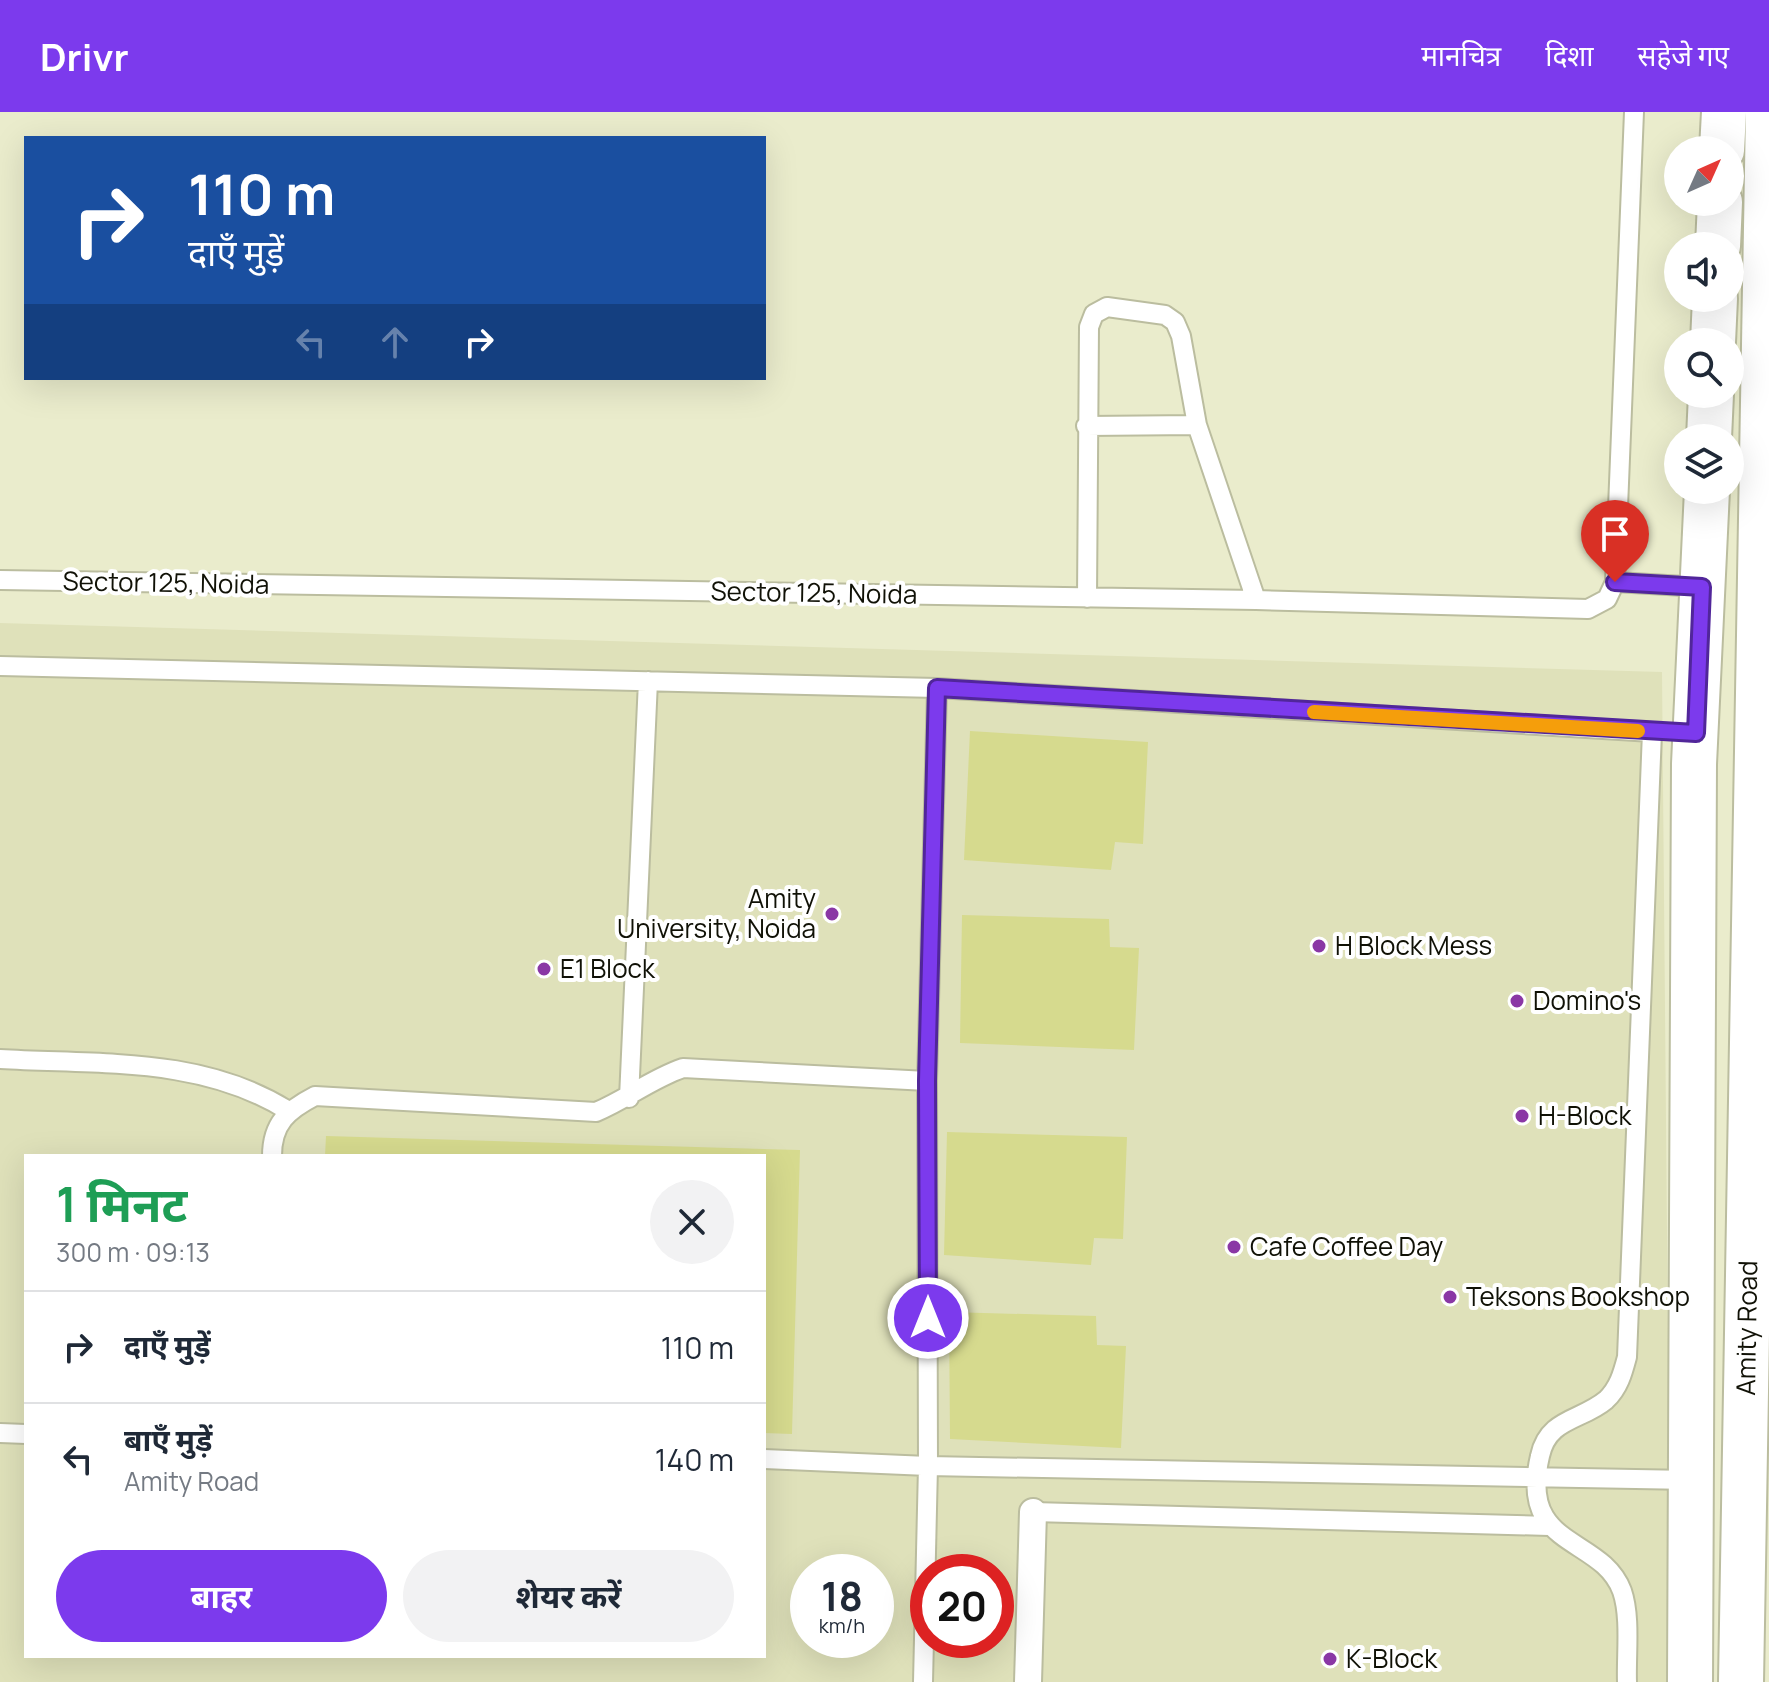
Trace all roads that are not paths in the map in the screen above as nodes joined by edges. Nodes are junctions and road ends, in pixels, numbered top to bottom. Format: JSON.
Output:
{"nodes":[{"id":1,"x":1634,"y":112,"type":"edge"},
{"id":2,"x":1724,"y":112,"type":"edge"},
{"id":3,"x":1768,"y":112,"type":"edge"},
{"id":4,"x":1723,"y":136,"type":"edge"},
{"id":5,"x":1197,"y":425,"type":"junction"},
{"id":6,"x":1086,"y":426,"type":"junction"},
{"id":7,"x":1706,"y":504,"type":"edge"},
{"id":8,"x":0,"y":580,"type":"edge"},
{"id":9,"x":1615,"y":582,"type":"junction"},
{"id":10,"x":1702,"y":587,"type":"junction"},
{"id":11,"x":1087,"y":598,"type":"junction"},
{"id":12,"x":1256,"y":600,"type":"junction"},
{"id":13,"x":0,"y":666,"type":"edge"},
{"id":14,"x":648,"y":681,"type":"junction"},
{"id":15,"x":937,"y":688,"type":"junction"},
{"id":16,"x":1652,"y":732,"type":"junction"},
{"id":17,"x":1696,"y":733,"type":"junction"},
{"id":18,"x":0,"y":1059,"type":"edge"},
{"id":19,"x":927,"y":1081,"type":"junction"},
{"id":20,"x":629,"y":1098,"type":"junction"},
{"id":21,"x":287,"y":1110,"type":"junction"},
{"id":22,"x":272,"y":1154,"type":"edge"},
{"id":23,"x":0,"y":1433,"type":"edge"},
{"id":24,"x":24,"y":1434,"type":"edge"},
{"id":25,"x":766,"y":1459,"type":"edge"},
{"id":26,"x":928,"y":1466,"type":"junction"},
{"id":27,"x":1537,"y":1477,"type":"junction"},
{"id":28,"x":1691,"y":1480,"type":"junction"},
{"id":29,"x":1033,"y":1512,"type":"joint"},
{"id":30,"x":1549,"y":1526,"type":"junction"},
{"id":31,"x":923,"y":1682,"type":"edge"},
{"id":32,"x":1028,"y":1682,"type":"edge"},
{"id":33,"x":1627,"y":1682,"type":"edge"},
{"id":34,"x":1690,"y":1682,"type":"edge"},
{"id":35,"x":1741,"y":1682,"type":"edge"}],
"edges":[{"from":1,"to":9,"type":"lane"},
{"from":2,"to":4,"type":"street"},
{"from":3,"to":35,"type":"street","name":"Amity Road"},
{"from":5,"to":6,"type":"lane"},
{"from":5,"to":6,"type":"lane"},
{"from":5,"to":12,"type":"lane"},
{"from":6,"to":11,"type":"lane"},
{"from":7,"to":10,"type":"street","name":"Amity Road"},
{"from":8,"to":11,"type":"lane","name":"Sector 125, Noida"},
{"from":9,"to":10,"type":"lane"},
{"from":9,"to":12,"type":"lane","name":"Sector 125, Noida"},
{"from":10,"to":17,"type":"street","name":"Amity Road"},
{"from":11,"to":12,"type":"lane","name":"Sector 125, Noida"},
{"from":13,"to":14,"type":"lane"},
{"from":14,"to":15,"type":"lane"},
{"from":14,"to":20,"type":"lane"},
{"from":15,"to":16,"type":"lane"},
{"from":15,"to":19,"type":"lane"},
{"from":16,"to":17,"type":"lane"},
{"from":16,"to":27,"type":"lane"},
{"from":17,"to":28,"type":"street","name":"Amity Road"},
{"from":18,"to":21,"type":"lane"},
{"from":19,"to":20,"type":"lane"},
{"from":19,"to":26,"type":"lane"},
{"from":20,"to":21,"type":"lane"},
{"from":21,"to":22,"type":"lane"},
{"from":23,"to":24,"type":"lane"},
{"from":25,"to":26,"type":"lane"},
{"from":26,"to":27,"type":"lane"},
{"from":26,"to":31,"type":"lane"},
{"from":27,"to":28,"type":"lane"},
{"from":27,"to":30,"type":"lane"},
{"from":28,"to":34,"type":"street","name":"Amity Road"},
{"from":29,"to":30,"type":"lane"},
{"from":29,"to":32,"type":"street"},
{"from":30,"to":33,"type":"lane"}]}
